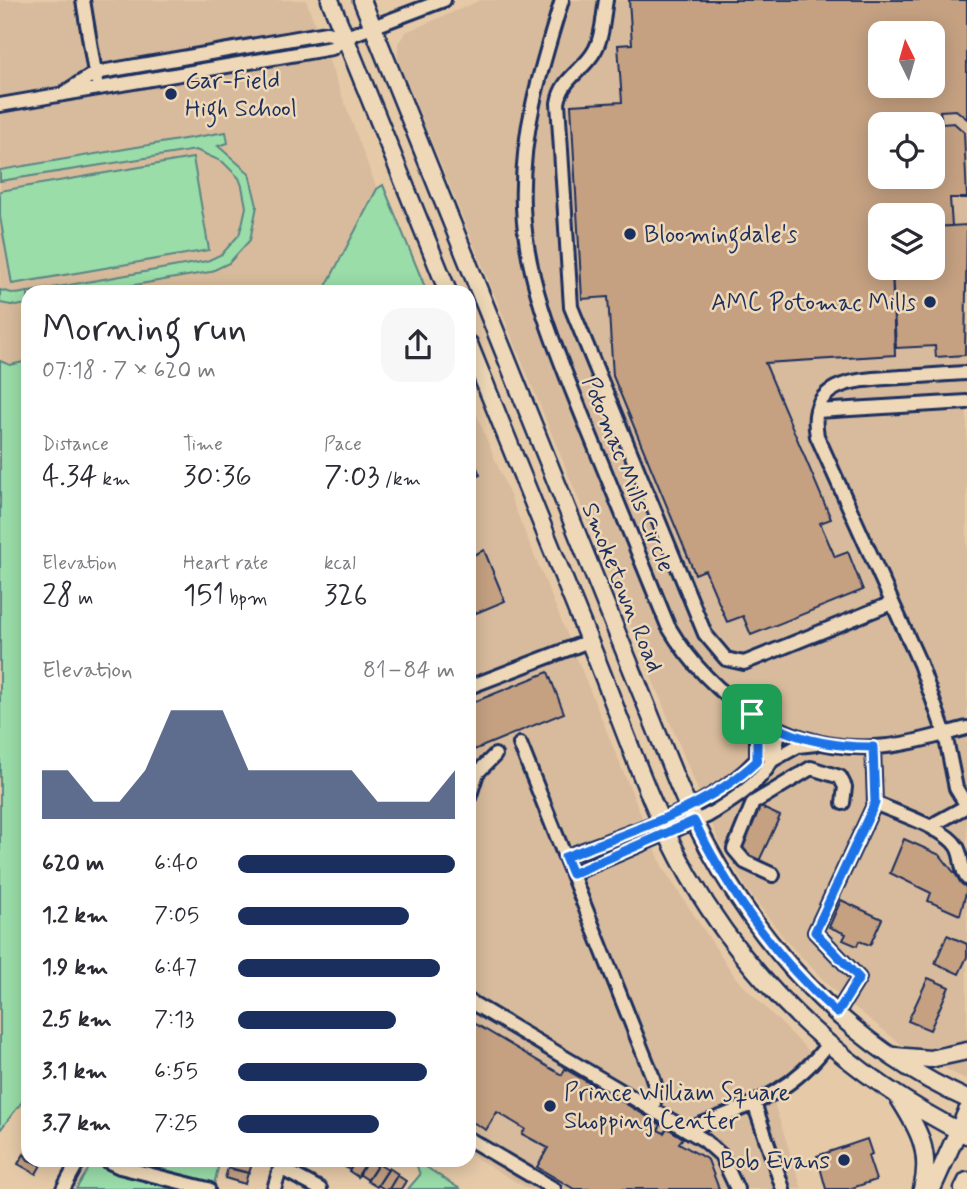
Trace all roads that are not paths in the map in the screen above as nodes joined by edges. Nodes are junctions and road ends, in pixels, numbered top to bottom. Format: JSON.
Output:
{"nodes":[{"id":1,"x":83,"y":0,"type":"edge"},
{"id":2,"x":330,"y":0,"type":"edge"},
{"id":3,"x":362,"y":0,"type":"edge"},
{"id":4,"x":444,"y":0,"type":"edge"},
{"id":5,"x":562,"y":0,"type":"edge"},
{"id":6,"x":606,"y":0,"type":"edge"},
{"id":7,"x":374,"y":29,"type":"junction"},
{"id":8,"x":346,"y":37,"type":"junction"},
{"id":9,"x":95,"y":73,"type":"junction"},
{"id":10,"x":98,"y":89,"type":"junction"},
{"id":11,"x":62,"y":94,"type":"junction"},
{"id":12,"x":0,"y":105,"type":"edge"},
{"id":13,"x":445,"y":285,"type":"edge"},
{"id":14,"x":476,"y":362,"type":"edge"},
{"id":15,"x":967,"y":373,"type":"edge"},
{"id":16,"x":516,"y":382,"type":"junction"},
{"id":17,"x":488,"y":392,"type":"junction"},
{"id":18,"x":967,"y":402,"type":"edge"},
{"id":19,"x":817,"y":411,"type":"junction"},
{"id":20,"x":892,"y":603,"type":"junction"},
{"id":21,"x":589,"y":641,"type":"junction"},
{"id":22,"x":476,"y":684,"type":"edge"},
{"id":23,"x":752,"y":714,"type":"junction"},
{"id":24,"x":967,"y":728,"type":"edge"},
{"id":25,"x":780,"y":729,"type":"junction"},
{"id":26,"x":946,"y":734,"type":"junction"},
{"id":27,"x":520,"y":744,"type":"dead end"},
{"id":28,"x":822,"y":744,"type":"junction"},
{"id":29,"x":873,"y":747,"type":"junction"},
{"id":30,"x":495,"y":755,"type":"dead end"},
{"id":31,"x":757,"y":761,"type":"junction"},
{"id":32,"x":771,"y":761,"type":"junction"},
{"id":33,"x":476,"y":776,"type":"edge"},
{"id":34,"x":843,"y":803,"type":"dead end"},
{"id":35,"x":875,"y":803,"type":"junction"},
{"id":36,"x":967,"y":806,"type":"edge"},
{"id":37,"x":691,"y":814,"type":"junction"},
{"id":38,"x":664,"y":826,"type":"junction"},
{"id":39,"x":935,"y":830,"type":"junction"},
{"id":40,"x":565,"y":857,"type":"junction"},
{"id":41,"x":572,"y":874,"type":"junction"},
{"id":42,"x":773,"y":875,"type":"dead end"},
{"id":43,"x":967,"y":878,"type":"edge"},
{"id":44,"x":476,"y":1005,"type":"edge"},
{"id":45,"x":837,"y":1013,"type":"junction"},
{"id":46,"x":828,"y":1044,"type":"junction"},
{"id":47,"x":967,"y":1051,"type":"edge"},
{"id":48,"x":891,"y":1056,"type":"junction"},
{"id":49,"x":895,"y":1092,"type":"junction"},
{"id":50,"x":967,"y":1100,"type":"edge"},
{"id":51,"x":754,"y":1102,"type":"junction"},
{"id":52,"x":653,"y":1109,"type":"junction"},
{"id":53,"x":967,"y":1111,"type":"edge"},
{"id":54,"x":687,"y":1130,"type":"junction"},
{"id":55,"x":962,"y":1133,"type":"edge"},
{"id":56,"x":476,"y":1143,"type":"edge"},
{"id":57,"x":75,"y":1167,"type":"edge"},
{"id":58,"x":120,"y":1167,"type":"edge"},
{"id":59,"x":280,"y":1167,"type":"edge"},
{"id":60,"x":286,"y":1167,"type":"edge"},
{"id":61,"x":967,"y":1181,"type":"edge"},
{"id":62,"x":63,"y":1189,"type":"edge"},
{"id":63,"x":208,"y":1189,"type":"edge"},
{"id":64,"x":274,"y":1189,"type":"edge"},
{"id":65,"x":319,"y":1189,"type":"edge"},
{"id":66,"x":554,"y":1189,"type":"edge"},
{"id":67,"x":737,"y":1189,"type":"edge"},
{"id":68,"x":783,"y":1189,"type":"edge"},
{"id":69,"x":922,"y":1189,"type":"edge"},
{"id":70,"x":932,"y":1189,"type":"edge"},
{"id":71,"x":963,"y":1189,"type":"edge"}],
"edges":[{"from":1,"to":9,"type":"street"},
{"from":2,"to":8,"type":"main road"},
{"from":3,"to":7,"type":"main road","name":"Smoketown Road"},
{"from":4,"to":7,"type":"street"},
{"from":5,"to":23,"type":"street","name":"Potomac Mills Circle"},
{"from":6,"to":20,"type":"street"},
{"from":7,"to":8,"type":"street"},
{"from":7,"to":16,"type":"main road","name":"Smoketown Road"},
{"from":8,"to":9,"type":"street"},
{"from":8,"to":10,"type":"street"},
{"from":8,"to":13,"type":"main road"},
{"from":9,"to":10,"type":"street"},
{"from":9,"to":11,"type":"street"},
{"from":10,"to":11,"type":"street"},
{"from":11,"to":12,"type":"street"},
{"from":14,"to":17,"type":"main road"},
{"from":15,"to":19,"type":"street"},
{"from":16,"to":17,"type":"main road"},
{"from":16,"to":37,"type":"main road","name":"Smoketown Road"},
{"from":17,"to":21,"type":"main road"},
{"from":18,"to":19,"type":"street"},
{"from":19,"to":20,"type":"street"},
{"from":20,"to":26,"type":"street"},
{"from":21,"to":22,"type":"street"},
{"from":21,"to":38,"type":"main road"},
{"from":23,"to":25,"type":"street","name":"Potomac Mills Circle"},
{"from":23,"to":31,"type":"street"},
{"from":24,"to":26,"type":"street","name":"Potomac Mills Circle"},
{"from":25,"to":28,"type":"street","name":"Potomac Mills Circle"},
{"from":25,"to":31,"type":"street"},
{"from":25,"to":32,"type":"street"},
{"from":26,"to":29,"type":"street","name":"Potomac Mills Circle"},
{"from":26,"to":36,"type":"street"},
{"from":27,"to":40,"type":"street"},
{"from":28,"to":29,"type":"street","name":"Potomac Mills Circle"},
{"from":28,"to":32,"type":"street"},
{"from":29,"to":35,"type":"street"},
{"from":30,"to":33,"type":"street"},
{"from":31,"to":37,"type":"street"},
{"from":32,"to":37,"type":"street"},
{"from":34,"to":42,"type":"street"},
{"from":35,"to":39,"type":"street"},
{"from":35,"to":45,"type":"street"},
{"from":36,"to":39,"type":"street"},
{"from":37,"to":38,"type":"street"},
{"from":37,"to":45,"type":"main road","name":"Smoketown Road"},
{"from":38,"to":40,"type":"street"},
{"from":38,"to":41,"type":"street"},
{"from":38,"to":46,"type":"main road"},
{"from":39,"to":43,"type":"street"},
{"from":40,"to":41,"type":"street"},
{"from":41,"to":52,"type":"street"},
{"from":44,"to":52,"type":"street"},
{"from":45,"to":48,"type":"main road","name":"Smoketown Road"},
{"from":46,"to":49,"type":"main road"},
{"from":46,"to":51,"type":"street"},
{"from":47,"to":48,"type":"main road"},
{"from":48,"to":50,"type":"main road","name":"Smoketown Road"},
{"from":49,"to":55,"type":"main road"},
{"from":49,"to":69,"type":"main road"},
{"from":51,"to":54,"type":"street"},
{"from":51,"to":68,"type":"street"},
{"from":52,"to":54,"type":"street"},
{"from":53,"to":55,"type":"main road"},
{"from":54,"to":67,"type":"street"},
{"from":55,"to":70,"type":"main road"},
{"from":56,"to":66,"type":"street"},
{"from":57,"to":62,"type":"street"},
{"from":58,"to":63,"type":"street"},
{"from":59,"to":64,"type":"street"},
{"from":60,"to":65,"type":"street"},
{"from":61,"to":71,"type":"main road"}]}
